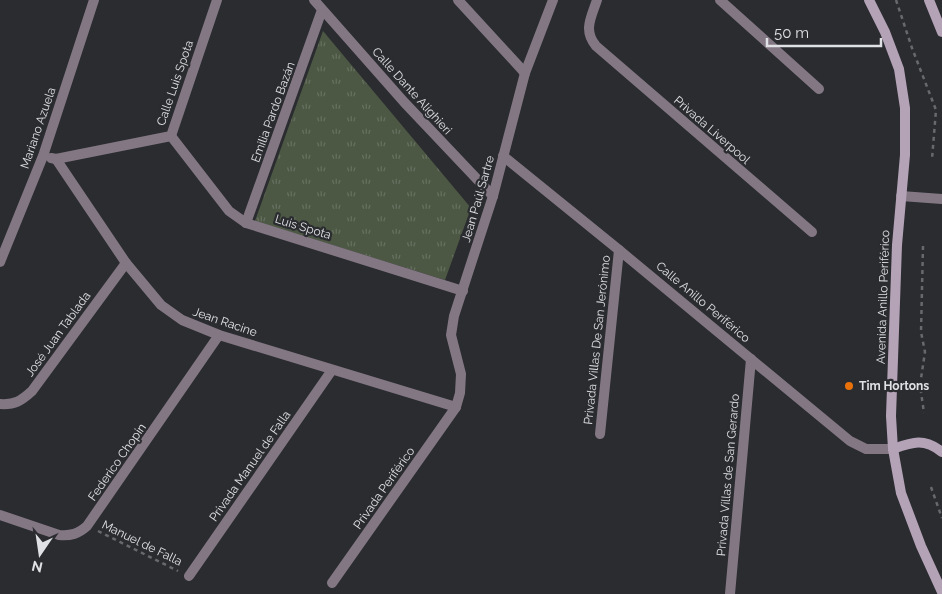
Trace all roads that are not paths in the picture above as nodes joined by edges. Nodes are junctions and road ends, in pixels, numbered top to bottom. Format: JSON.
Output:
{"nodes":[{"id":1,"x":94,"y":0,"type":"edge"},
{"id":2,"x":217,"y":0,"type":"edge"},
{"id":3,"x":314,"y":0,"type":"edge"},
{"id":4,"x":458,"y":0,"type":"edge"},
{"id":5,"x":553,"y":0,"type":"edge"},
{"id":6,"x":597,"y":0,"type":"edge"},
{"id":7,"x":720,"y":0,"type":"edge"},
{"id":8,"x":869,"y":0,"type":"edge"},
{"id":9,"x":929,"y":0,"type":"edge"},
{"id":10,"x":322,"y":10,"type":"junction"},
{"id":11,"x":942,"y":32,"type":"edge"},
{"id":12,"x":525,"y":73,"type":"junction"},
{"id":13,"x":819,"y":89,"type":"dead end"},
{"id":14,"x":171,"y":136,"type":"junction"},
{"id":15,"x":43,"y":156,"type":"junction"},
{"id":16,"x":503,"y":156,"type":"junction"},
{"id":17,"x":56,"y":160,"type":"junction"},
{"id":18,"x":493,"y":196,"type":"junction"},
{"id":19,"x":901,"y":196,"type":"junction"},
{"id":20,"x":942,"y":198,"type":"edge"},
{"id":21,"x":246,"y":223,"type":"junction"},
{"id":22,"x":812,"y":232,"type":"dead end"},
{"id":23,"x":619,"y":250,"type":"junction"},
{"id":24,"x":0,"y":262,"type":"edge"},
{"id":25,"x":126,"y":263,"type":"junction"},
{"id":26,"x":463,"y":291,"type":"junction"},
{"id":27,"x":220,"y":335,"type":"junction"},
{"id":28,"x":751,"y":359,"type":"junction"},
{"id":29,"x":332,"y":370,"type":"junction"},
{"id":30,"x":0,"y":404,"type":"edge"},
{"id":31,"x":456,"y":408,"type":"junction"},
{"id":32,"x":600,"y":434,"type":"dead end"},
{"id":33,"x":893,"y":449,"type":"junction"},
{"id":34,"x":942,"y":452,"type":"edge"},
{"id":35,"x":0,"y":515,"type":"edge"},
{"id":36,"x":189,"y":576,"type":"road end"},
{"id":37,"x":332,"y":582,"type":"dead end"},
{"id":38,"x":942,"y":592,"type":"edge"},
{"id":39,"x":730,"y":594,"type":"edge"}],
"edges":[{"from":1,"to":15,"type":"street","name":"Mariano Azuela"},
{"from":2,"to":14,"type":"street","name":"Calle Luis Spota"},
{"from":3,"to":10,"type":"street","name":"Calle Dante Alighieri"},
{"from":4,"to":12,"type":"street"},
{"from":5,"to":12,"type":"street","name":"Jean Paúl Sartre"},
{"from":6,"to":22,"type":"street","name":"Privada Liverpool"},
{"from":7,"to":13,"type":"street"},
{"from":8,"to":19,"type":"street","name":"Avenida Anillo Periférico"},
{"from":9,"to":11,"type":"street"},
{"from":10,"to":18,"type":"street","name":"Calle Dante Alighieri"},
{"from":10,"to":21,"type":"street","name":"Emilia Pardo Bazán"},
{"from":12,"to":16,"type":"street","name":"Jean Paúl Sartre"},
{"from":14,"to":17,"type":"street","name":"Calle Luis Spota"},
{"from":14,"to":21,"type":"street","name":"Luis Spota"},
{"from":15,"to":17,"type":"street","name":"Calle Luis Spota"},
{"from":15,"to":24,"type":"street","name":"Mariano Azuela"},
{"from":16,"to":18,"type":"street","name":"Jean Paúl Sartre"},
{"from":16,"to":23,"type":"street","name":"Calle Anillo Periférico"},
{"from":17,"to":25,"type":"street","name":"Jean Racine"},
{"from":18,"to":26,"type":"street","name":"Jean Paúl Sartre"},
{"from":19,"to":20,"type":"street"},
{"from":19,"to":33,"type":"street","name":"Avenida Anillo Periférico"},
{"from":21,"to":26,"type":"street","name":"Luis Spota"},
{"from":23,"to":28,"type":"street","name":"Calle Anillo Periférico"},
{"from":23,"to":32,"type":"street","name":"Privada Villas De San Jerónimo"},
{"from":25,"to":27,"type":"street","name":"Jean Racine"},
{"from":25,"to":30,"type":"street","name":"José Juan Tablada"},
{"from":26,"to":31,"type":"street","name":"Jean Paúl Sartre"},
{"from":27,"to":29,"type":"street","name":"Jean Racine"},
{"from":27,"to":35,"type":"street","name":"Federico Chopin"},
{"from":28,"to":33,"type":"street","name":"Calle Anillo Periférico"},
{"from":28,"to":39,"type":"street","name":"Privada Villas de San Gerardo"},
{"from":29,"to":31,"type":"street","name":"Jean Racine"},
{"from":29,"to":36,"type":"street","name":"Privada Manuel de Falla"},
{"from":31,"to":37,"type":"street","name":"Privada Periférico"},
{"from":33,"to":34,"type":"street"},
{"from":33,"to":38,"type":"street","name":"Avenida Anillo Periférico"}]}
